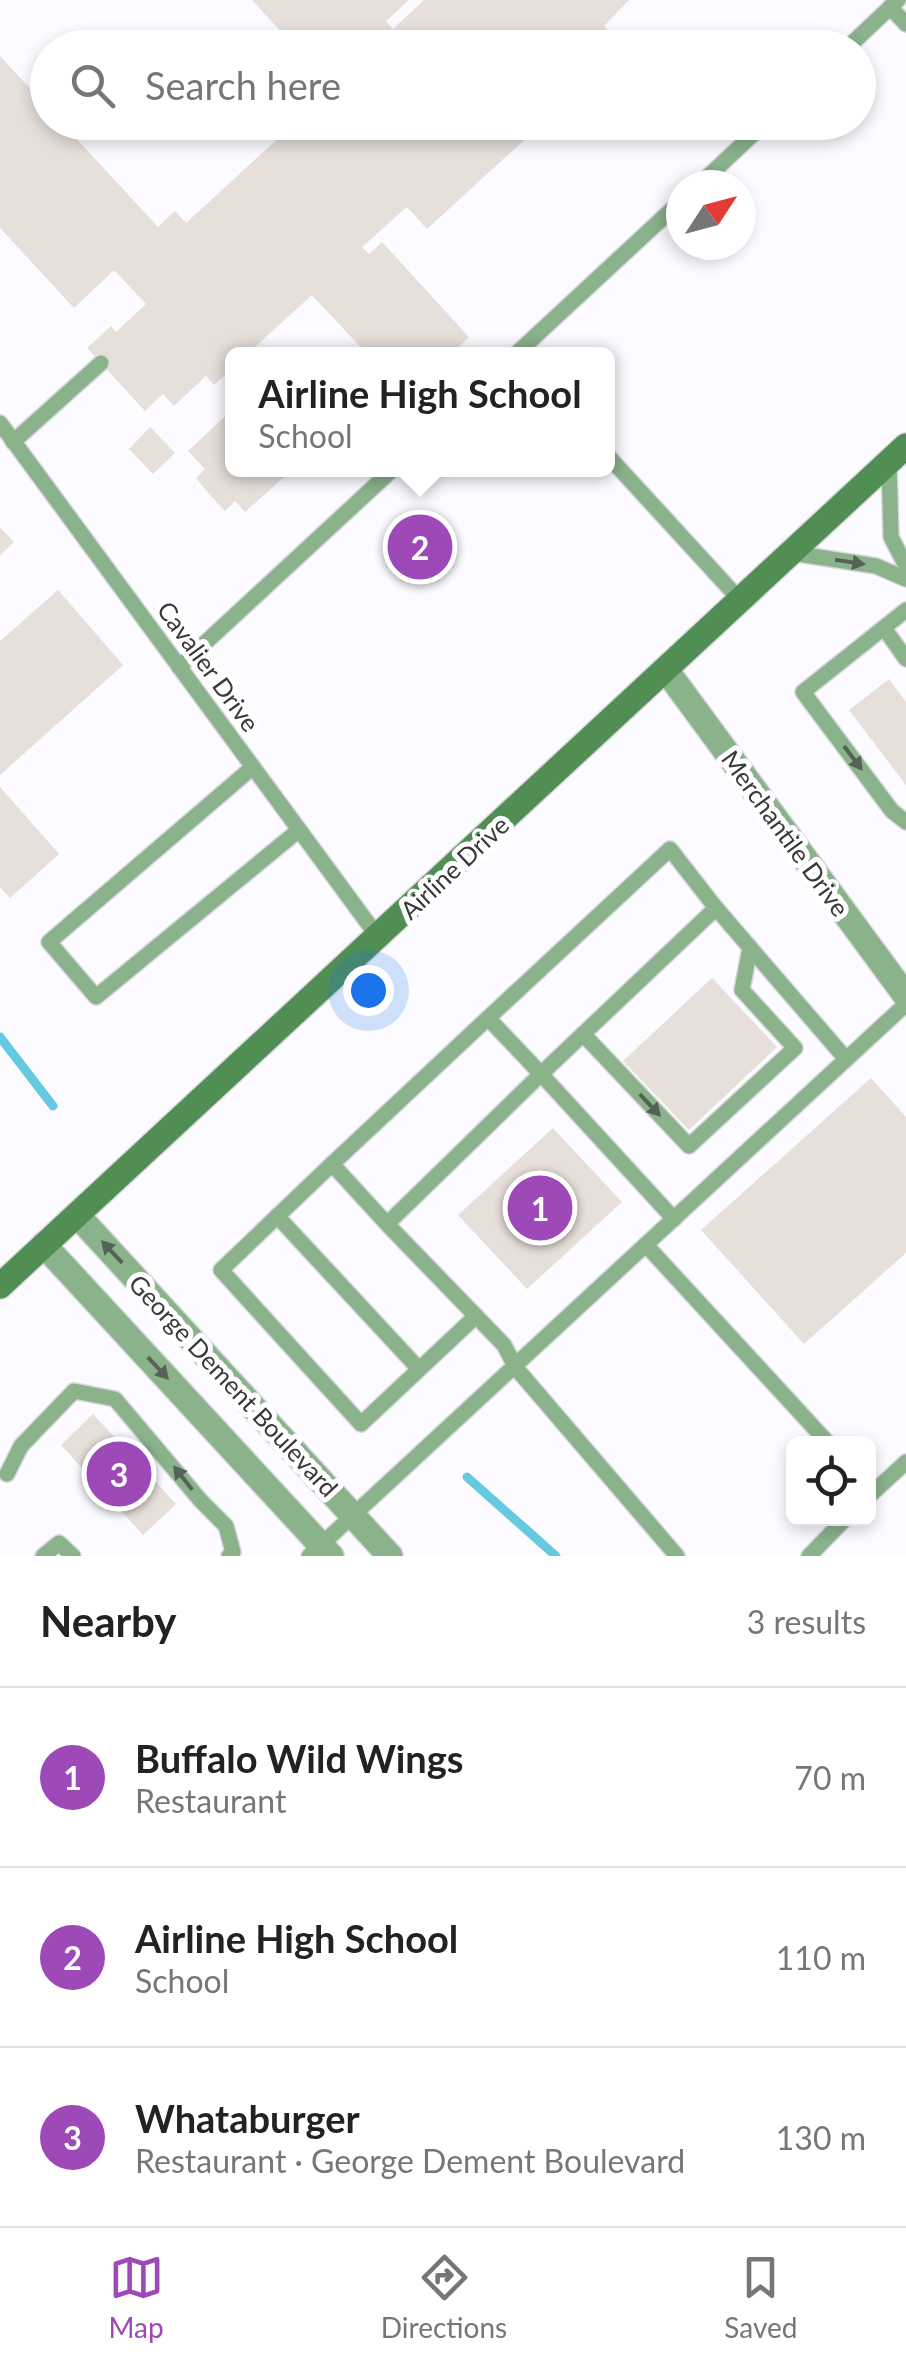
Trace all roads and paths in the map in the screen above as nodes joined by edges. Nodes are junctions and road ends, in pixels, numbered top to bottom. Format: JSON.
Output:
{"nodes":[{"id":1,"x":894,"y":4,"type":"edge"},
{"id":2,"x":906,"y":24,"type":"edge"},
{"id":3,"x":866,"y":30,"type":"edge"},
{"id":4,"x":747,"y":140,"type":"edge"},
{"id":5,"x":715,"y":170,"type":"edge"},
{"id":6,"x":666,"y":216,"type":"edge"},
{"id":7,"x":524,"y":347,"type":"edge"},
{"id":8,"x":100,"y":363,"type":"dead end"},
{"id":9,"x":0,"y":424,"type":"edge"},
{"id":10,"x":14,"y":442,"type":"junction"},
{"id":11,"x":897,"y":454,"type":"edge"},
{"id":12,"x":615,"y":464,"type":"edge"},
{"id":13,"x":384,"y":477,"type":"edge"},
{"id":14,"x":792,"y":553,"type":"junction"},
{"id":15,"x":906,"y":566,"type":"edge"},
{"id":16,"x":906,"y":579,"type":"edge"},
{"id":17,"x":740,"y":600,"type":"junction"},
{"id":18,"x":906,"y":610,"type":"edge"},
{"id":19,"x":884,"y":628,"type":"junction"},
{"id":20,"x":906,"y":658,"type":"edge"},
{"id":21,"x":178,"y":667,"type":"junction"},
{"id":22,"x":666,"y":670,"type":"junction"},
{"id":23,"x":253,"y":767,"type":"junction"},
{"id":24,"x":906,"y":822,"type":"edge"},
{"id":25,"x":299,"y":830,"type":"junction"},
{"id":26,"x":716,"y":908,"type":"junction"},
{"id":27,"x":378,"y":937,"type":"junction"},
{"id":28,"x":750,"y":948,"type":"junction"},
{"id":29,"x":906,"y":996,"type":"edge"},
{"id":30,"x":906,"y":1004,"type":"edge"},
{"id":31,"x":488,"y":1018,"type":"junction"},
{"id":32,"x":584,"y":1034,"type":"junction"},
{"id":33,"x":846,"y":1060,"type":"junction"},
{"id":34,"x":541,"y":1074,"type":"junction"},
{"id":35,"x":332,"y":1164,"type":"junction"},
{"id":36,"x":78,"y":1214,"type":"junction"},
{"id":37,"x":278,"y":1216,"type":"junction"},
{"id":38,"x":674,"y":1219,"type":"junction"},
{"id":39,"x":387,"y":1224,"type":"junction"},
{"id":40,"x":44,"y":1245,"type":"junction"},
{"id":41,"x":646,"y":1246,"type":"junction"},
{"id":42,"x":0,"y":1286,"type":"edge"},
{"id":43,"x":476,"y":1316,"type":"junction"},
{"id":44,"x":516,"y":1368,"type":"junction"},
{"id":45,"x":419,"y":1370,"type":"junction"},
{"id":46,"x":822,"y":1436,"type":"edge"},
{"id":47,"x":906,"y":1462,"type":"edge"},
{"id":48,"x":7,"y":1474,"type":"dead end"},
{"id":49,"x":876,"y":1487,"type":"edge"},
{"id":50,"x":353,"y":1516,"type":"junction"},
{"id":51,"x":838,"y":1526,"type":"edge"},
{"id":52,"x":320,"y":1552,"type":"edge"},
{"id":53,"x":43,"y":1556,"type":"edge"},
{"id":54,"x":73,"y":1556,"type":"edge"},
{"id":55,"x":229,"y":1556,"type":"edge"},
{"id":56,"x":390,"y":1556,"type":"edge"},
{"id":57,"x":677,"y":1556,"type":"edge"},
{"id":58,"x":809,"y":1556,"type":"edge"}],
"edges":[{"from":1,"to":2,"type":"lane"},
{"from":1,"to":3,"type":"lane"},
{"from":4,"to":5,"type":"lane"},
{"from":6,"to":7,"type":"lane"},
{"from":8,"to":10,"type":"lane"},
{"from":9,"to":10,"type":"lane","name":"Cavalier Drive"},
{"from":10,"to":21,"type":"lane","name":"Cavalier Drive"},
{"from":11,"to":14,"type":"main road","name":"Airline Drive"},
{"from":11,"to":15,"type":"lane"},
{"from":12,"to":17,"type":"lane"},
{"from":13,"to":21,"type":"lane"},
{"from":14,"to":16,"type":"lane","one_way":true},
{"from":14,"to":17,"type":"main road","name":"Airline Drive"},
{"from":17,"to":22,"type":"main road","name":"Airline Drive"},
{"from":18,"to":19,"type":"lane"},
{"from":19,"to":20,"type":"lane"},
{"from":19,"to":24,"type":"lane","one_way":true},
{"from":21,"to":23,"type":"lane","name":"Cavalier Drive"},
{"from":22,"to":27,"type":"main road","name":"Airline Drive"},
{"from":22,"to":29,"type":"street","name":"Merchantile Drive"},
{"from":23,"to":25,"type":"lane","name":"Cavalier Drive"},
{"from":23,"to":25,"type":"lane"},
{"from":25,"to":27,"type":"lane","name":"Cavalier Drive"},
{"from":26,"to":28,"type":"lane"},
{"from":26,"to":31,"type":"lane"},
{"from":26,"to":32,"type":"lane"},
{"from":27,"to":36,"type":"main road","name":"Airline Drive"},
{"from":32,"to":28,"type":"lane","one_way":true},
{"from":28,"to":33,"type":"lane"},
{"from":30,"to":33,"type":"lane"},
{"from":31,"to":34,"type":"lane"},
{"from":31,"to":35,"type":"lane"},
{"from":32,"to":34,"type":"lane"},
{"from":33,"to":38,"type":"lane"},
{"from":34,"to":38,"type":"lane"},
{"from":34,"to":39,"type":"lane"},
{"from":35,"to":37,"type":"lane"},
{"from":35,"to":39,"type":"lane"},
{"from":36,"to":40,"type":"main road","name":"Airline Drive"},
{"from":50,"to":36,"type":"street","name":"George Dement Boulevard","one_way":true},
{"from":37,"to":45,"type":"lane"},
{"from":37,"to":45,"type":"lane"},
{"from":38,"to":41,"type":"lane"},
{"from":39,"to":43,"type":"lane"},
{"from":40,"to":42,"type":"main road","name":"Airline Drive"},
{"from":40,"to":52,"type":"street","name":"George Dement Boulevard","one_way":true},
{"from":41,"to":44,"type":"lane"},
{"from":41,"to":46,"type":"lane"},
{"from":43,"to":44,"type":"lane"},
{"from":43,"to":45,"type":"lane"},
{"from":44,"to":50,"type":"lane"},
{"from":44,"to":57,"type":"lane"},
{"from":47,"to":49,"type":"lane"},
{"from":55,"to":48,"type":"lane","one_way":true},
{"from":50,"to":52,"type":"lane"},
{"from":50,"to":56,"type":"street","name":"George Dement Boulevard"},
{"from":51,"to":58,"type":"lane"},
{"from":53,"to":54,"type":"lane"}]}
